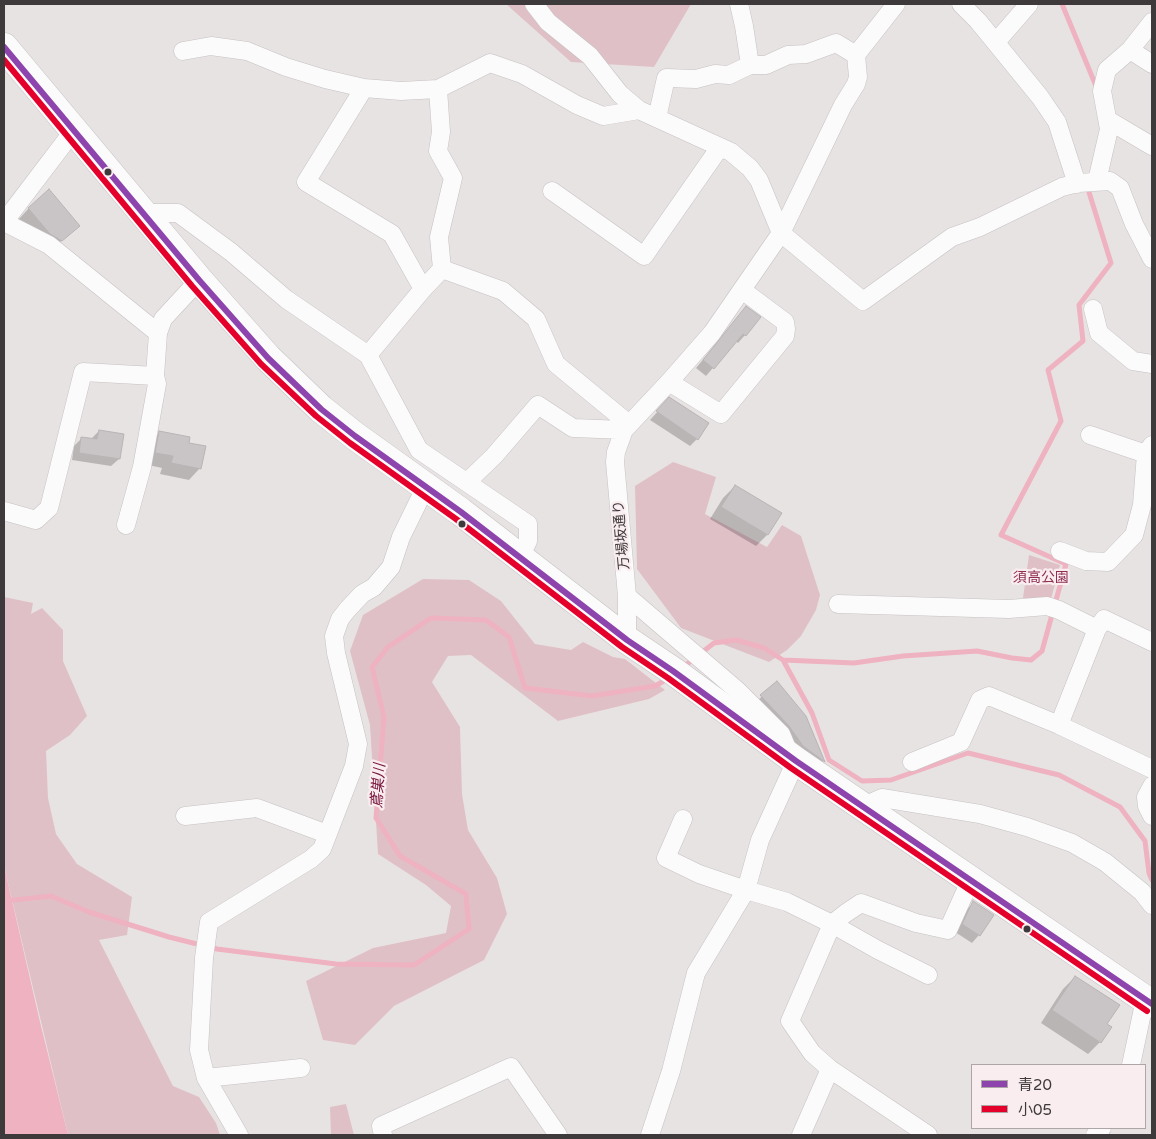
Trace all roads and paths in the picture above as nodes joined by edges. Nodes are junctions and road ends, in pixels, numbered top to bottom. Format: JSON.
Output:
{"nodes":[{"id":1,"x":534,"y":4,"type":"edge"},
{"id":2,"x":739,"y":4,"type":"edge"},
{"id":3,"x":896,"y":4,"type":"edge"},
{"id":4,"x":961,"y":4,"type":"edge"},
{"id":5,"x":1029,"y":4,"type":"edge"},
{"id":6,"x":1152,"y":22,"type":"edge"},
{"id":7,"x":996,"y":42,"type":"junction"},
{"id":8,"x":4,"y":47,"type":"edge"},
{"id":9,"x":1130,"y":50,"type":"junction"},
{"id":10,"x":183,"y":51,"type":"dead end"},
{"id":11,"x":856,"y":55,"type":"junction"},
{"id":12,"x":1152,"y":64,"type":"edge"},
{"id":13,"x":750,"y":65,"type":"junction"},
{"id":14,"x":364,"y":88,"type":"junction"},
{"id":15,"x":438,"y":89,"type":"junction"},
{"id":16,"x":638,"y":110,"type":"junction"},
{"id":17,"x":657,"y":118,"type":"junction"},
{"id":18,"x":1108,"y":120,"type":"junction"},
{"id":19,"x":74,"y":130,"type":"junction"},
{"id":20,"x":1152,"y":146,"type":"edge"},
{"id":21,"x":720,"y":147,"type":"junction"},
{"id":22,"x":1097,"y":181,"type":"junction"},
{"id":23,"x":1078,"y":183,"type":"junction"},
{"id":24,"x":552,"y":191,"type":"dead end"},
{"id":25,"x":143,"y":212,"type":"junction"},
{"id":26,"x":4,"y":222,"type":"edge"},
{"id":27,"x":781,"y":232,"type":"junction"},
{"id":28,"x":1152,"y":259,"type":"edge"},
{"id":29,"x":442,"y":269,"type":"junction"},
{"id":30,"x":199,"y":280,"type":"junction"},
{"id":31,"x":423,"y":289,"type":"junction"},
{"id":32,"x":742,"y":290,"type":"junction"},
{"id":33,"x":1093,"y":309,"type":"dead end"},
{"id":34,"x":158,"y":333,"type":"junction"},
{"id":35,"x":368,"y":355,"type":"junction"},
{"id":36,"x":1152,"y":364,"type":"edge"},
{"id":37,"x":155,"y":376,"type":"junction"},
{"id":38,"x":669,"y":382,"type":"junction"},
{"id":39,"x":627,"y":427,"type":"junction"},
{"id":40,"x":1090,"y":435,"type":"dead end"},
{"id":41,"x":1149,"y":450,"type":"edge"},
{"id":42,"x":467,"y":482,"type":"junction"},
{"id":43,"x":426,"y":486,"type":"junction"},
{"id":44,"x":4,"y":511,"type":"edge"},
{"id":45,"x":126,"y":525,"type":"dead end"},
{"id":46,"x":1060,"y":551,"type":"dead end"},
{"id":47,"x":520,"y":557,"type":"junction"},
{"id":48,"x":627,"y":596,"type":"junction"},
{"id":49,"x":838,"y":604,"type":"dead end"},
{"id":50,"x":1097,"y":629,"type":"junction"},
{"id":51,"x":627,"y":640,"type":"junction"},
{"id":52,"x":1152,"y":642,"type":"edge"},
{"id":53,"x":1058,"y":726,"type":"junction"},
{"id":54,"x":793,"y":758,"type":"junction"},
{"id":55,"x":912,"y":762,"type":"dead end"},
{"id":56,"x":1152,"y":769,"type":"edge"},
{"id":57,"x":1152,"y":786,"type":"edge"},
{"id":58,"x":864,"y":806,"type":"junction"},
{"id":59,"x":185,"y":816,"type":"dead end"},
{"id":60,"x":1152,"y":816,"type":"edge"},
{"id":61,"x":682,"y":819,"type":"dead end"},
{"id":62,"x":327,"y":834,"type":"junction"},
{"id":63,"x":971,"y":879,"type":"junction"},
{"id":64,"x":746,"y":890,"type":"junction"},
{"id":65,"x":1152,"y":905,"type":"edge"},
{"id":66,"x":832,"y":924,"type":"junction"},
{"id":67,"x":928,"y":974,"type":"dead end"},
{"id":68,"x":1149,"y":1001,"type":"edge"},
{"id":69,"x":1131,"y":1064,"type":"edge"},
{"id":70,"x":300,"y":1068,"type":"dead end"},
{"id":71,"x":830,"y":1069,"type":"junction"},
{"id":72,"x":206,"y":1078,"type":"junction"},
{"id":73,"x":239,"y":1135,"type":"edge"},
{"id":74,"x":384,"y":1135,"type":"edge"},
{"id":75,"x":558,"y":1135,"type":"edge"},
{"id":76,"x":650,"y":1135,"type":"edge"},
{"id":77,"x":801,"y":1135,"type":"edge"},
{"id":78,"x":928,"y":1135,"type":"edge"}],
"edges":[{"from":1,"to":16,"type":"street"},
{"from":2,"to":13,"type":"street"},
{"from":3,"to":11,"type":"street"},
{"from":4,"to":7,"type":"street"},
{"from":5,"to":7,"type":"street"},
{"from":6,"to":9,"type":"street"},
{"from":7,"to":23,"type":"street"},
{"from":8,"to":19,"type":"highway"},
{"from":9,"to":12,"type":"street"},
{"from":9,"to":18,"type":"street"},
{"from":10,"to":14,"type":"street"},
{"from":11,"to":13,"type":"street"},
{"from":11,"to":27,"type":"street"},
{"from":13,"to":17,"type":"street"},
{"from":14,"to":15,"type":"street"},
{"from":14,"to":31,"type":"street"},
{"from":15,"to":16,"type":"street"},
{"from":15,"to":29,"type":"street"},
{"from":16,"to":17,"type":"street"},
{"from":17,"to":21,"type":"street"},
{"from":18,"to":20,"type":"street"},
{"from":18,"to":22,"type":"street"},
{"from":19,"to":25,"type":"highway"},
{"from":19,"to":26,"type":"street"},
{"from":21,"to":24,"type":"street"},
{"from":21,"to":27,"type":"street"},
{"from":22,"to":23,"type":"street"},
{"from":22,"to":28,"type":"street"},
{"from":23,"to":27,"type":"street"},
{"from":25,"to":30,"type":"highway"},
{"from":25,"to":35,"type":"street"},
{"from":26,"to":34,"type":"street"},
{"from":27,"to":32,"type":"street"},
{"from":29,"to":31,"type":"street"},
{"from":29,"to":39,"type":"street"},
{"from":30,"to":34,"type":"street"},
{"from":30,"to":43,"type":"highway"},
{"from":31,"to":35,"type":"street"},
{"from":32,"to":38,"type":"street"},
{"from":32,"to":38,"type":"street"},
{"from":33,"to":36,"type":"street"},
{"from":34,"to":37,"type":"street"},
{"from":35,"to":42,"type":"street"},
{"from":37,"to":44,"type":"street"},
{"from":37,"to":45,"type":"street"},
{"from":38,"to":39,"type":"street"},
{"from":39,"to":42,"type":"street"},
{"from":39,"to":48,"type":"street","name":"万場坂通り"},
{"from":40,"to":41,"type":"street"},
{"from":41,"to":46,"type":"street"},
{"from":42,"to":47,"type":"street"},
{"from":43,"to":47,"type":"highway"},
{"from":43,"to":62,"type":"street"},
{"from":47,"to":51,"type":"highway"},
{"from":48,"to":51,"type":"street","name":"万場坂通り"},
{"from":48,"to":54,"type":"street"},
{"from":49,"to":50,"type":"street"},
{"from":50,"to":52,"type":"street"},
{"from":50,"to":53,"type":"street"},
{"from":51,"to":54,"type":"highway"},
{"from":53,"to":55,"type":"street"},
{"from":53,"to":56,"type":"street"},
{"from":54,"to":58,"type":"highway"},
{"from":54,"to":64,"type":"street"},
{"from":57,"to":60,"type":"street"},
{"from":58,"to":63,"type":"highway"},
{"from":58,"to":65,"type":"street"},
{"from":59,"to":62,"type":"street"},
{"from":61,"to":64,"type":"street"},
{"from":62,"to":72,"type":"street"},
{"from":63,"to":66,"type":"street"},
{"from":63,"to":68,"type":"highway"},
{"from":64,"to":66,"type":"street"},
{"from":64,"to":76,"type":"street"},
{"from":66,"to":67,"type":"street"},
{"from":66,"to":71,"type":"street"},
{"from":68,"to":69,"type":"street"},
{"from":70,"to":72,"type":"street"},
{"from":71,"to":77,"type":"street"},
{"from":71,"to":78,"type":"street"},
{"from":72,"to":73,"type":"street"},
{"from":74,"to":75,"type":"street"}]}
